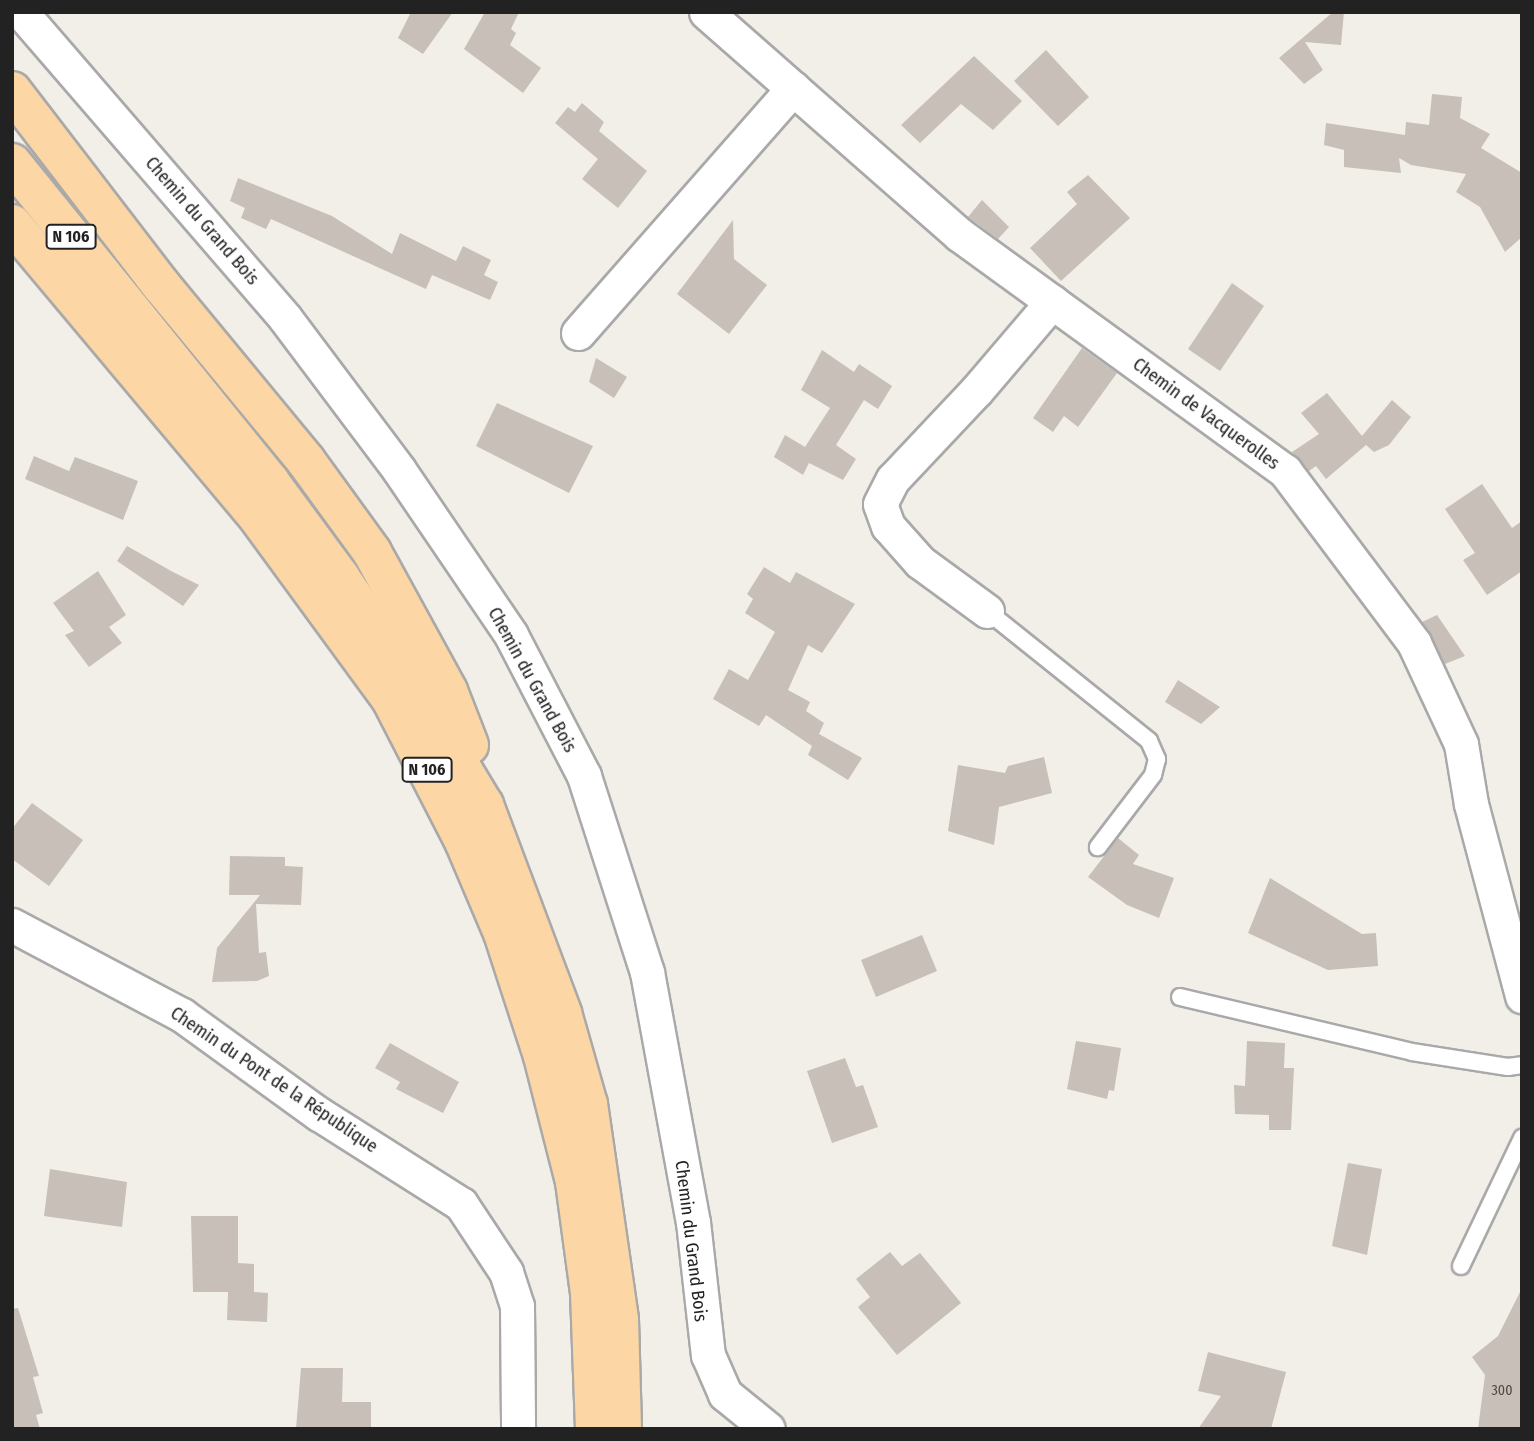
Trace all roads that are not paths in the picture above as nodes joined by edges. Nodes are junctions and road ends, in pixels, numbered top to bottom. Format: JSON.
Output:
{"nodes":[{"id":1,"x":21,"y":12,"type":"edge"},
{"id":2,"x":706,"y":12,"type":"edge"},
{"id":3,"x":793,"y":89,"type":"junction"},
{"id":4,"x":12,"y":91,"type":"edge"},
{"id":5,"x":12,"y":163,"type":"edge"},
{"id":6,"x":12,"y":224,"type":"edge"},
{"id":7,"x":1052,"y":302,"type":"junction"},
{"id":8,"x":578,"y":332,"type":"dead end"},
{"id":9,"x":987,"y":611,"type":"joint"},
{"id":10,"x":484,"y":805,"type":"junction"},
{"id":11,"x":1098,"y":847,"type":"dead end"},
{"id":12,"x":12,"y":925,"type":"edge"},
{"id":13,"x":1522,"y":996,"type":"edge"},
{"id":14,"x":1180,"y":997,"type":"dead end"},
{"id":15,"x":1522,"y":1065,"type":"edge"},
{"id":16,"x":1522,"y":1138,"type":"edge"},
{"id":17,"x":1461,"y":1266,"type":"dead end"},
{"id":18,"x":518,"y":1429,"type":"edge"},
{"id":19,"x":595,"y":1429,"type":"edge"},
{"id":20,"x":622,"y":1429,"type":"edge"},
{"id":21,"x":768,"y":1429,"type":"edge"}],
"edges":[{"from":1,"to":21,"type":"street","name":"Chemin du Grand Bois"},
{"from":2,"to":3,"type":"street","name":"Chemin de Vacquerolles"},
{"from":3,"to":7,"type":"street","name":"Chemin de Vacquerolles"},
{"from":3,"to":8,"type":"street"},
{"from":4,"to":10,"type":"main road"},
{"from":5,"to":10,"type":"main road","number":"N 106"},
{"from":6,"to":19,"type":"main road","number":"N 106"},
{"from":7,"to":9,"type":"street"},
{"from":7,"to":13,"type":"street","name":"Chemin de Vacquerolles"},
{"from":9,"to":11,"type":"lane"},
{"from":10,"to":20,"type":"main road","number":"N 106"},
{"from":12,"to":18,"type":"street","name":"Chemin du Pont de la République"},
{"from":14,"to":15,"type":"lane"},
{"from":16,"to":17,"type":"lane"}]}
